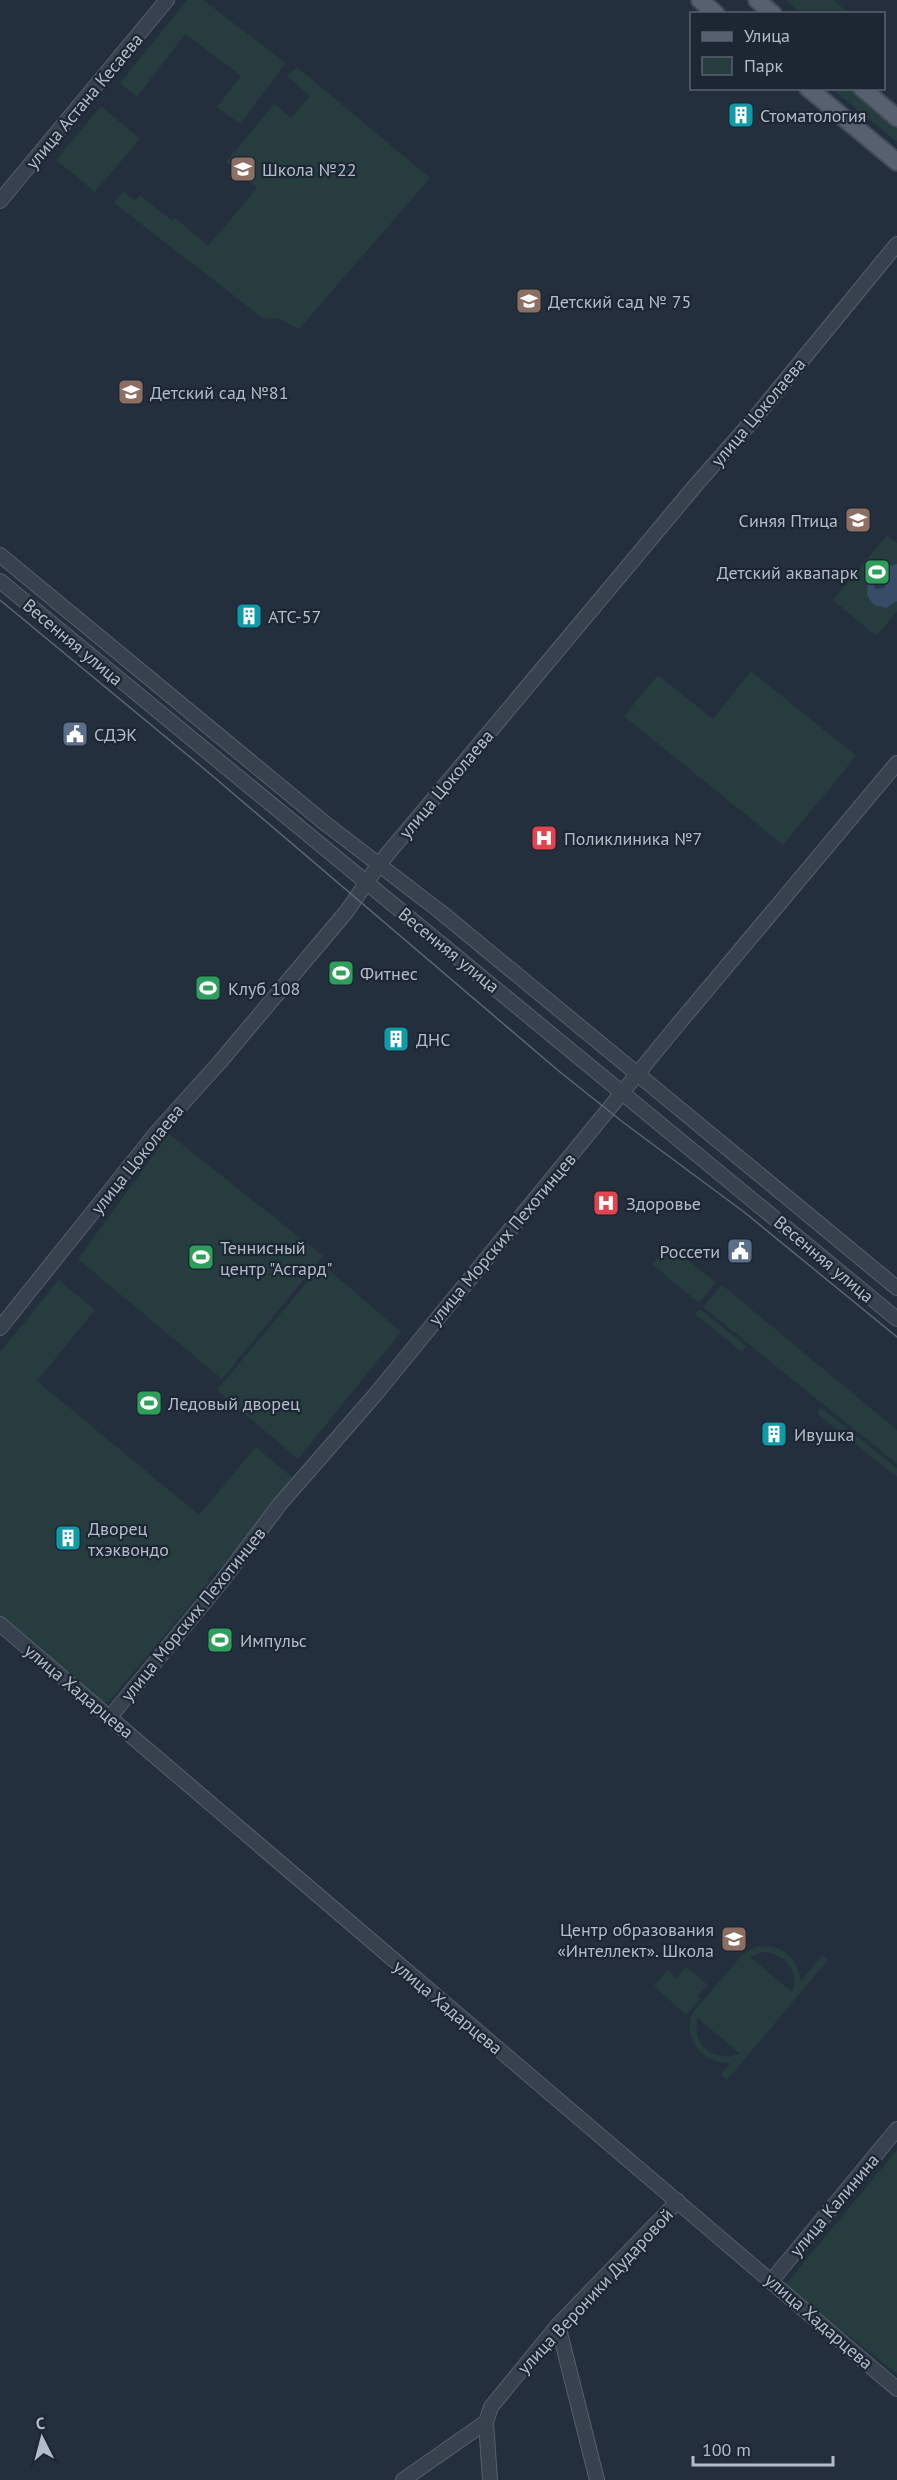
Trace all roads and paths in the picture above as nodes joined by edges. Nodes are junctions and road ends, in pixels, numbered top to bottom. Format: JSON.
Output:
{"nodes":[{"id":1,"x":167,"y":0,"type":"edge"},
{"id":2,"x":700,"y":0,"type":"edge"},
{"id":3,"x":757,"y":0,"type":"edge"},
{"id":4,"x":714,"y":12,"type":"edge"},
{"id":5,"x":771,"y":12,"type":"edge"},
{"id":6,"x":810,"y":90,"type":"edge"},
{"id":7,"x":864,"y":90,"type":"edge"},
{"id":8,"x":897,"y":118,"type":"edge"},
{"id":9,"x":897,"y":162,"type":"edge"},
{"id":10,"x":0,"y":201,"type":"edge"},
{"id":11,"x":897,"y":244,"type":"edge"},
{"id":12,"x":0,"y":555,"type":"edge"},
{"id":13,"x":0,"y":581,"type":"edge"},
{"id":14,"x":897,"y":763,"type":"edge"},
{"id":15,"x":380,"y":863,"type":"junction"},
{"id":16,"x":367,"y":884,"type":"junction"},
{"id":17,"x":638,"y":1074,"type":"junction"},
{"id":18,"x":623,"y":1091,"type":"junction"},
{"id":19,"x":897,"y":1288,"type":"edge"},
{"id":20,"x":897,"y":1319,"type":"edge"},
{"id":21,"x":0,"y":1328,"type":"edge"},
{"id":22,"x":0,"y":1624,"type":"edge"},
{"id":23,"x":110,"y":1717,"type":"junction"},
{"id":24,"x":897,"y":2129,"type":"edge"},
{"id":25,"x":678,"y":2201,"type":"junction"},
{"id":26,"x":772,"y":2280,"type":"junction"},
{"id":27,"x":558,"y":2325,"type":"junction"},
{"id":28,"x":897,"y":2389,"type":"edge"},
{"id":29,"x":486,"y":2422,"type":"junction"},
{"id":30,"x":403,"y":2480,"type":"edge"},
{"id":31,"x":490,"y":2480,"type":"edge"},
{"id":32,"x":597,"y":2480,"type":"edge"}],
"edges":[{"from":1,"to":10,"type":"street","name":"улица Астана Кесаева"},
{"from":2,"to":4,"type":"main road"},
{"from":3,"to":5,"type":"main road"},
{"from":6,"to":9,"type":"main road"},
{"from":7,"to":8,"type":"main road"},
{"from":11,"to":15,"type":"street","name":"улица Цоколаева"},
{"from":12,"to":15,"type":"street","name":"Весенняя улица"},
{"from":13,"to":16,"type":"street","name":"Весенняя улица"},
{"from":14,"to":17,"type":"street","name":"улица Морских Пехотинцев"},
{"from":15,"to":16,"type":"street","name":"улица Цоколаева"},
{"from":15,"to":17,"type":"street","name":"Весенняя улица"},
{"from":16,"to":18,"type":"street","name":"Весенняя улица"},
{"from":16,"to":21,"type":"street","name":"улица Цоколаева"},
{"from":17,"to":18,"type":"street","name":"улица Морских Пехотинцев"},
{"from":17,"to":19,"type":"street","name":"Весенняя улица"},
{"from":18,"to":20,"type":"street","name":"Весенняя улица"},
{"from":18,"to":23,"type":"street","name":"улица Морских Пехотинцев"},
{"from":22,"to":23,"type":"street","name":"улица Хадарцева"},
{"from":23,"to":25,"type":"street","name":"улица Хадарцева"},
{"from":24,"to":26,"type":"street","name":"улица Калинина"},
{"from":25,"to":26,"type":"street","name":"улица Хадарцева"},
{"from":25,"to":27,"type":"street","name":"улица Вероники Дударовой"},
{"from":26,"to":28,"type":"street","name":"улица Хадарцева"},
{"from":27,"to":29,"type":"street","name":"улица Вероники Дударовой"},
{"from":27,"to":32,"type":"street"},
{"from":29,"to":30,"type":"street"},
{"from":29,"to":31,"type":"street"}]}
